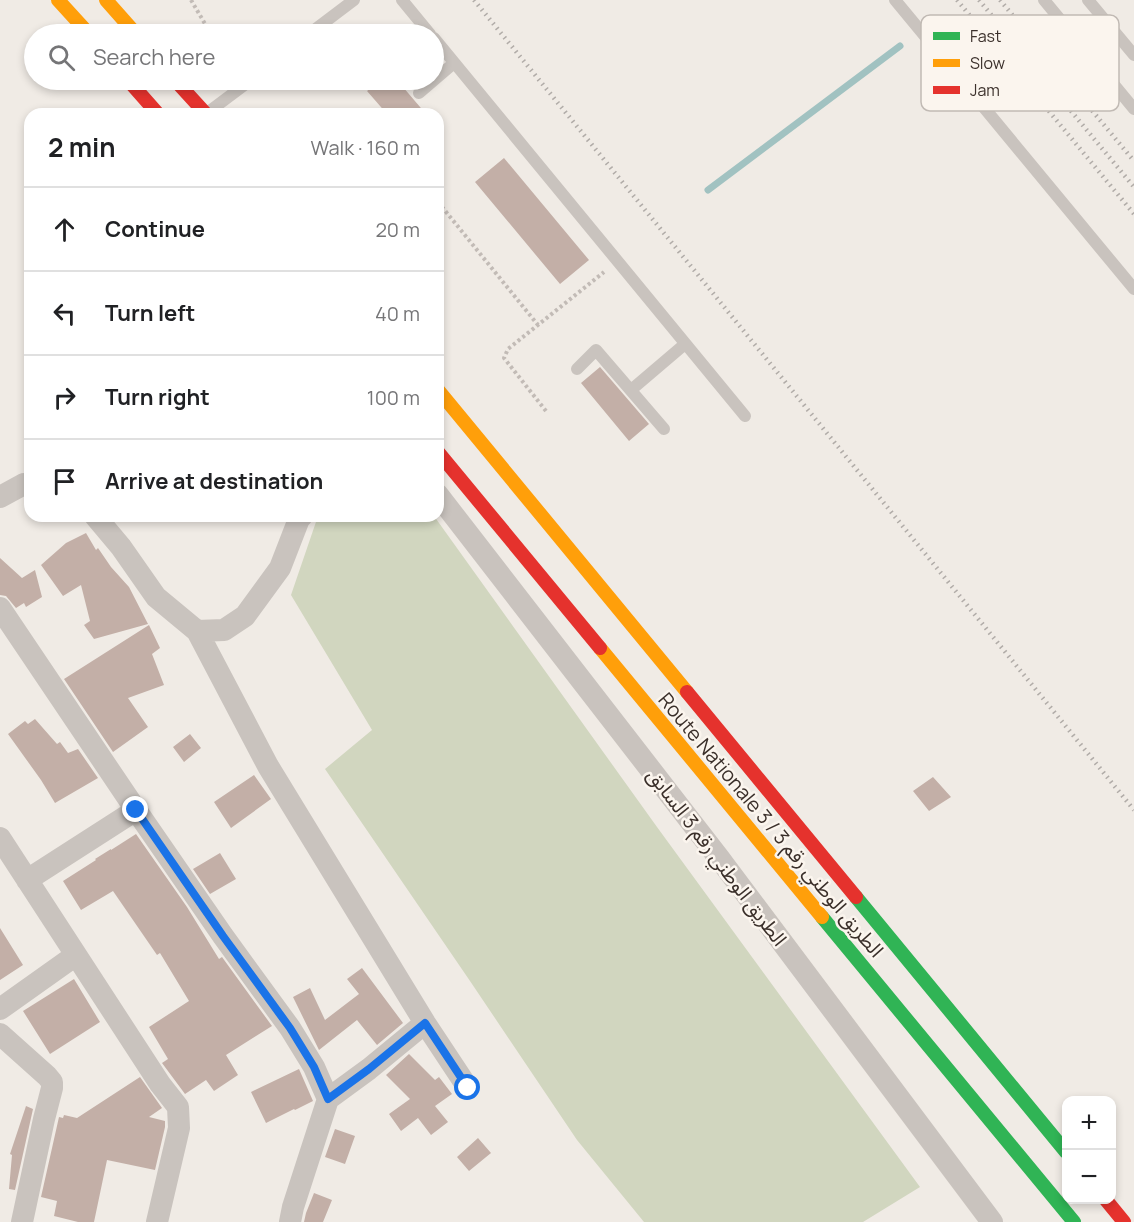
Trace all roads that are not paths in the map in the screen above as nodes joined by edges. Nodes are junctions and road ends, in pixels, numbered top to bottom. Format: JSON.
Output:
{"nodes":[{"id":1,"x":58,"y":0,"type":"edge"},
{"id":2,"x":106,"y":0,"type":"edge"},
{"id":3,"x":354,"y":0,"type":"edge"},
{"id":4,"x":402,"y":0,"type":"edge"},
{"id":5,"x":895,"y":0,"type":"edge"},
{"id":6,"x":1044,"y":0,"type":"edge"},
{"id":7,"x":1088,"y":0,"type":"edge"},
{"id":8,"x":1056,"y":15,"type":"edge"},
{"id":9,"x":1101,"y":15,"type":"edge"},
{"id":10,"x":80,"y":24,"type":"edge"},
{"id":11,"x":127,"y":24,"type":"edge"},
{"id":12,"x":322,"y":24,"type":"edge"},
{"id":13,"x":422,"y":24,"type":"edge"},
{"id":14,"x":921,"y":31,"type":"edge"},
{"id":15,"x":1119,"y":37,"type":"edge"},
{"id":16,"x":444,"y":50,"type":"edge"},
{"id":17,"x":1134,"y":55,"type":"edge"},
{"id":18,"x":454,"y":63,"type":"junction"},
{"id":19,"x":444,"y":72,"type":"edge"},
{"id":20,"x":137,"y":90,"type":"edge"},
{"id":21,"x":184,"y":90,"type":"edge"},
{"id":22,"x":238,"y":90,"type":"edge"},
{"id":23,"x":422,"y":90,"type":"edge"},
{"id":24,"x":1119,"y":91,"type":"edge"},
{"id":25,"x":419,"y":93,"type":"dead end"},
{"id":26,"x":153,"y":108,"type":"edge"},
{"id":27,"x":201,"y":108,"type":"edge"},
{"id":28,"x":214,"y":108,"type":"edge"},
{"id":29,"x":1134,"y":109,"type":"edge"},
{"id":30,"x":987,"y":111,"type":"edge"},
{"id":31,"x":1134,"y":289,"type":"edge"},
{"id":32,"x":685,"y":344,"type":"junction"},
{"id":33,"x":577,"y":369,"type":"dead end"},
{"id":34,"x":631,"y":390,"type":"junction"},
{"id":35,"x":444,"y":398,"type":"edge"},
{"id":36,"x":745,"y":416,"type":"dead end"},
{"id":37,"x":664,"y":429,"type":"dead end"},
{"id":38,"x":444,"y":459,"type":"edge"},
{"id":39,"x":24,"y":484,"type":"edge"},
{"id":40,"x":0,"y":497,"type":"edge"},
{"id":41,"x":444,"y":503,"type":"edge"},
{"id":42,"x":100,"y":522,"type":"edge"},
{"id":43,"x":298,"y":522,"type":"edge"},
{"id":44,"x":0,"y":608,"type":"edge"},
{"id":45,"x":197,"y":631,"type":"junction"},
{"id":46,"x":136,"y":810,"type":"junction"},
{"id":47,"x":2,"y":847,"type":"edge"},
{"id":48,"x":27,"y":880,"type":"junction"},
{"id":49,"x":76,"y":955,"type":"junction"},
{"id":50,"x":0,"y":1009,"type":"edge"},
{"id":51,"x":425,"y":1023,"type":"junction"},
{"id":52,"x":0,"y":1034,"type":"edge"},
{"id":53,"x":468,"y":1088,"type":"dead end"},
{"id":54,"x":328,"y":1099,"type":"junction"},
{"id":55,"x":1064,"y":1150,"type":"edge"},
{"id":56,"x":1109,"y":1204,"type":"edge"},
{"id":57,"x":22,"y":1222,"type":"edge"},
{"id":58,"x":157,"y":1222,"type":"edge"},
{"id":59,"x":290,"y":1222,"type":"edge"},
{"id":60,"x":992,"y":1222,"type":"edge"},
{"id":61,"x":1074,"y":1222,"type":"edge"},
{"id":62,"x":1124,"y":1222,"type":"edge"}],
"edges":[{"from":1,"to":10,"type":"highway"},
{"from":2,"to":11,"type":"highway"},
{"from":3,"to":12,"type":"lane"},
{"from":4,"to":13,"type":"lane"},
{"from":5,"to":14,"type":"lane"},
{"from":6,"to":8,"type":"lane"},
{"from":7,"to":9,"type":"lane"},
{"from":15,"to":17,"type":"lane"},
{"from":16,"to":18,"type":"lane"},
{"from":18,"to":19,"type":"lane"},
{"from":18,"to":32,"type":"lane"},
{"from":20,"to":26,"type":"highway"},
{"from":21,"to":27,"type":"highway"},
{"from":22,"to":28,"type":"lane"},
{"from":23,"to":25,"type":"lane"},
{"from":24,"to":29,"type":"lane"},
{"from":30,"to":31,"type":"lane"},
{"from":32,"to":34,"type":"lane"},
{"from":32,"to":36,"type":"lane"},
{"from":33,"to":34,"type":"lane"},
{"from":34,"to":37,"type":"lane"},
{"from":35,"to":55,"type":"highway","name":"Route Nationale 3 / الطريق الوطني رقم 3"},
{"from":38,"to":61,"type":"highway","name":"Route Nationale 3 / الطريق الوطني رقم 3"},
{"from":39,"to":40,"type":"street"},
{"from":41,"to":60,"type":"street","name":"الطريق الوطني رقم 3 السابق"},
{"from":42,"to":45,"type":"street"},
{"from":43,"to":45,"type":"street"},
{"from":44,"to":46,"type":"street"},
{"from":45,"to":51,"type":"street"},
{"from":46,"to":48,"type":"street"},
{"from":46,"to":54,"type":"street"},
{"from":47,"to":48,"type":"street"},
{"from":48,"to":49,"type":"street"},
{"from":49,"to":50,"type":"street"},
{"from":49,"to":58,"type":"street"},
{"from":51,"to":53,"type":"street"},
{"from":51,"to":54,"type":"street"},
{"from":52,"to":57,"type":"street"},
{"from":54,"to":59,"type":"street"},
{"from":56,"to":62,"type":"highway"}]}
